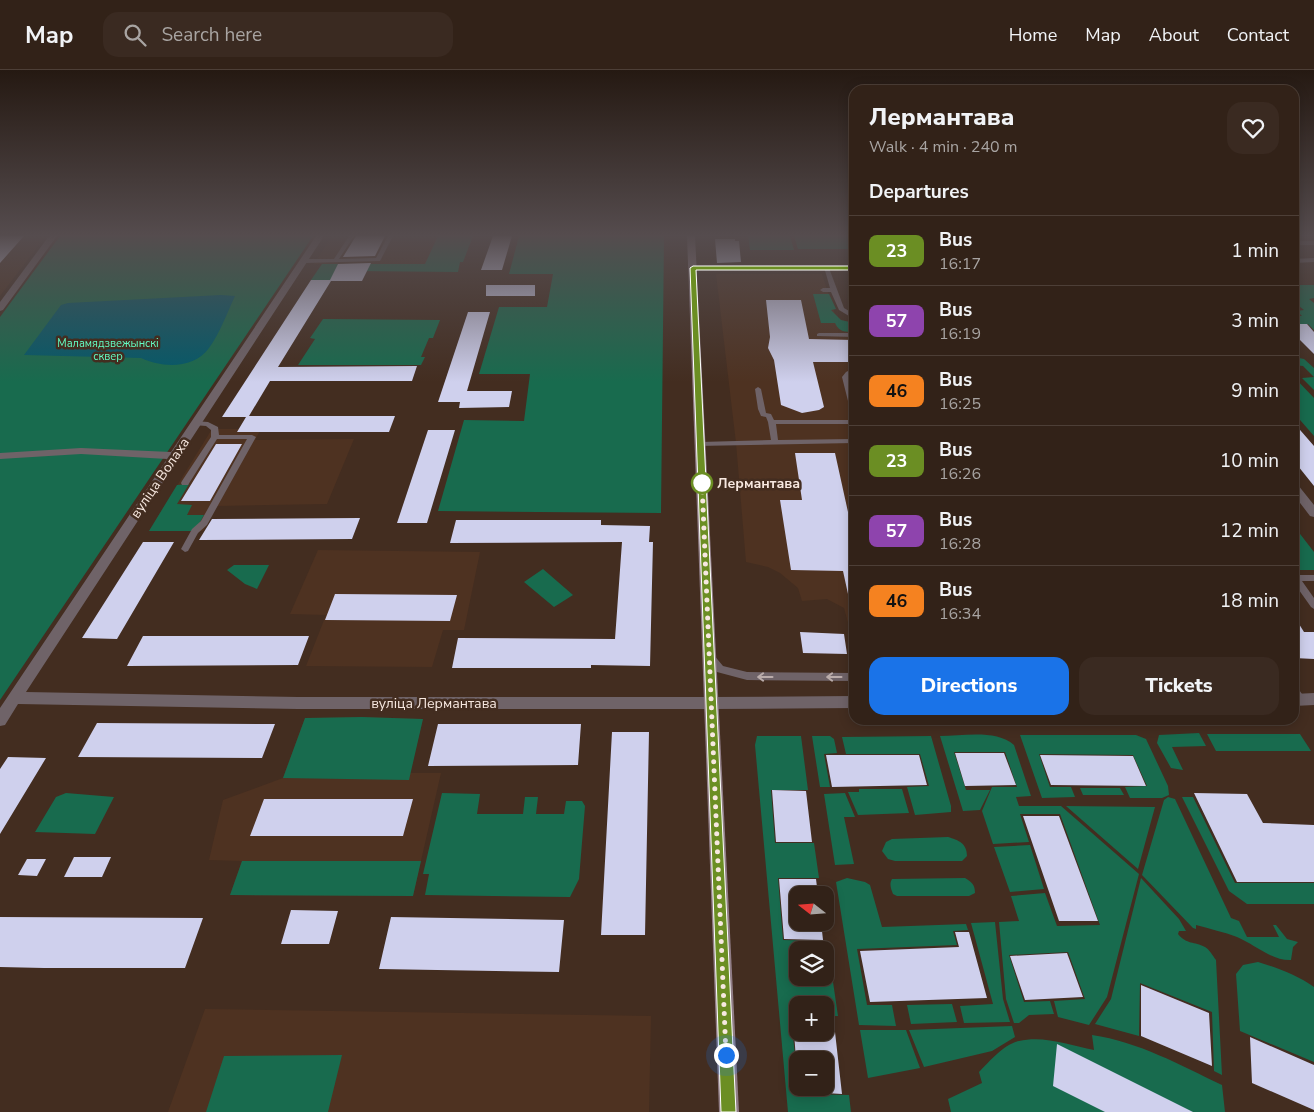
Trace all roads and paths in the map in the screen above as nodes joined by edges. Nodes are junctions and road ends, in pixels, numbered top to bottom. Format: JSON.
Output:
{"nodes":[{"id":1,"x":17,"y":285,"type":"edge"},
{"id":2,"x":288,"y":285,"type":"edge"},
{"id":3,"x":694,"y":285,"type":"edge"},
{"id":4,"x":832,"y":285,"type":"edge"},
{"id":5,"x":823,"y":290,"type":"dead end"},
{"id":6,"x":834,"y":290,"type":"junction"},
{"id":7,"x":0,"y":308,"type":"edge"},
{"id":8,"x":849,"y":314,"type":"edge"},
{"id":9,"x":819,"y":335,"type":"dead end"},
{"id":10,"x":849,"y":335,"type":"edge"},
{"id":11,"x":849,"y":372,"type":"edge"},
{"id":12,"x":758,"y":389,"type":"dead end"},
{"id":13,"x":849,"y":393,"type":"edge"},
{"id":14,"x":772,"y":422,"type":"junction"},
{"id":15,"x":849,"y":422,"type":"edge"},
{"id":16,"x":197,"y":423,"type":"junction"},
{"id":17,"x":214,"y":437,"type":"junction"},
{"id":18,"x":775,"y":442,"type":"junction"},
{"id":19,"x":849,"y":442,"type":"edge"},
{"id":20,"x":700,"y":444,"type":"junction"},
{"id":21,"x":0,"y":456,"type":"edge"},
{"id":22,"x":175,"y":456,"type":"junction"},
{"id":23,"x":185,"y":484,"type":"dead end"},
{"id":24,"x":1299,"y":494,"type":"edge"},
{"id":25,"x":1314,"y":513,"type":"edge"},
{"id":26,"x":185,"y":549,"type":"dead end"},
{"id":27,"x":1299,"y":578,"type":"edge"},
{"id":28,"x":1314,"y":578,"type":"edge"},
{"id":29,"x":1299,"y":584,"type":"edge"},
{"id":30,"x":1314,"y":605,"type":"edge"},
{"id":31,"x":709,"y":652,"type":"junction"},
{"id":32,"x":849,"y":677,"type":"edge"},
{"id":33,"x":14,"y":698,"type":"junction"},
{"id":34,"x":849,"y":702,"type":"edge"},
{"id":35,"x":712,"y":703,"type":"junction"},
{"id":36,"x":0,"y":720,"type":"edge"},
{"id":37,"x":729,"y":1112,"type":"edge"}],
"edges":[{"from":1,"to":7,"type":"street"},
{"from":2,"to":16,"type":"street","name":"вуліца Волаха"},
{"from":3,"to":20,"type":"main road"},
{"from":4,"to":6,"type":"lane"},
{"from":5,"to":6,"type":"lane"},
{"from":6,"to":8,"type":"lane"},
{"from":9,"to":10,"type":"lane"},
{"from":11,"to":13,"type":"lane"},
{"from":12,"to":14,"type":"lane"},
{"from":14,"to":15,"type":"lane"},
{"from":14,"to":18,"type":"lane"},
{"from":16,"to":17,"type":"lane"},
{"from":16,"to":22,"type":"street","name":"вуліца Волаха"},
{"from":17,"to":23,"type":"lane"},
{"from":17,"to":26,"type":"lane"},
{"from":18,"to":19,"type":"lane"},
{"from":18,"to":20,"type":"lane"},
{"from":20,"to":31,"type":"main road"},
{"from":21,"to":22,"type":"street"},
{"from":22,"to":33,"type":"street","name":"вуліца Волаха"},
{"from":24,"to":25,"type":"street"},
{"from":27,"to":28,"type":"lane"},
{"from":29,"to":30,"type":"lane"},
{"from":32,"to":31,"type":"lane","one_way":true},
{"from":31,"to":35,"type":"main road"},
{"from":33,"to":35,"type":"street","name":"вуліца Лермантава"},
{"from":33,"to":36,"type":"street","name":"вуліца Волаха"},
{"from":34,"to":35,"type":"street","name":"вуліца Лермантава"},
{"from":35,"to":37,"type":"main road"}]}
